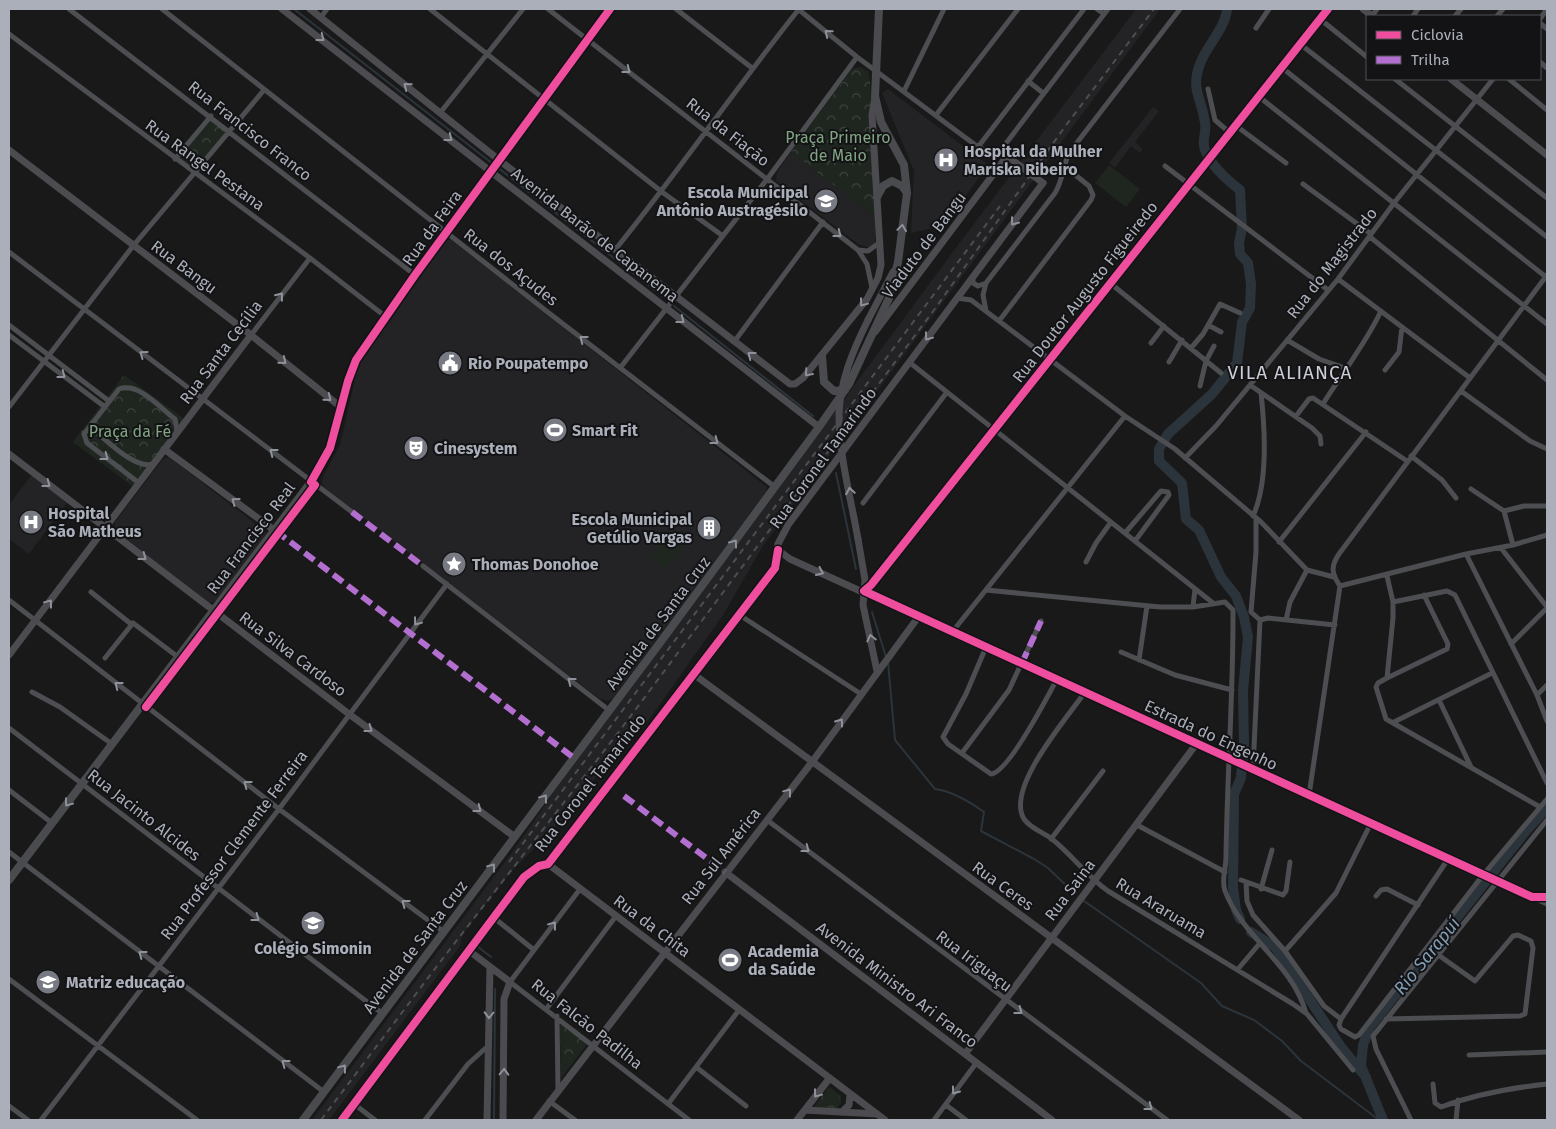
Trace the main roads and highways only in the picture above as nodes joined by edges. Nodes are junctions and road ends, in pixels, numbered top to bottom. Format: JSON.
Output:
{"nodes":[{"id":1,"x":610,"y":9,"type":"edge"},
{"id":2,"x":878,"y":9,"type":"edge"},
{"id":3,"x":907,"y":193,"type":"junction"},
{"id":4,"x":877,"y":197,"type":"road end"},
{"id":5,"x":822,"y":356,"type":"road end"},
{"id":6,"x":845,"y":390,"type":"junction"},
{"id":7,"x":311,"y":482,"type":"joint"},
{"id":8,"x":9,"y":880,"type":"edge"},
{"id":9,"x":303,"y":1120,"type":"edge"}],
"edges":[{"from":1,"to":7,"type":"main road","name":"Rua da Feira"},
{"from":2,"to":3,"type":"main road","name":"Avenida de Santa Cruz"},
{"from":3,"to":4,"type":"main road"},
{"from":6,"to":3,"type":"main road","name":"Avenida de Santa Cruz","one_way":true},
{"from":5,"to":6,"type":"main road"},
{"from":9,"to":6,"type":"main road","name":"Avenida de Santa Cruz","one_way":true},
{"from":7,"to":8,"type":"main road","name":"Rua Francisco Real","one_way":true}]}
